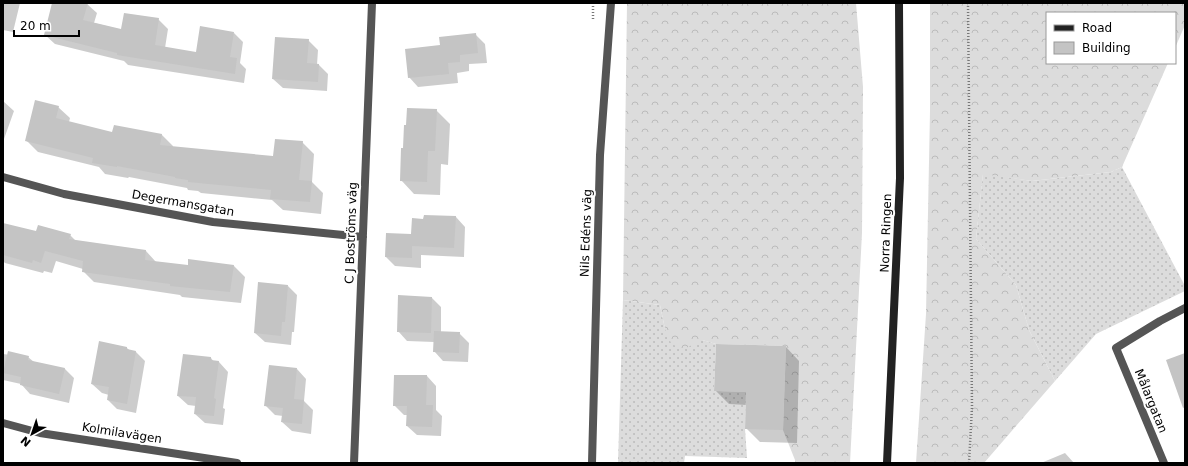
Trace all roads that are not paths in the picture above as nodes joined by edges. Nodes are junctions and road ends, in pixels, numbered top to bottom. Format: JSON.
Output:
{"nodes":[{"id":1,"x":372,"y":3,"type":"edge"},
{"id":2,"x":611,"y":3,"type":"edge"},
{"id":3,"x":899,"y":3,"type":"edge"},
{"id":4,"x":3,"y":177,"type":"edge"},
{"id":5,"x":363,"y":237,"type":"junction"},
{"id":6,"x":1185,"y":308,"type":"edge"},
{"id":7,"x":3,"y":423,"type":"edge"},
{"id":8,"x":238,"y":463,"type":"edge"},
{"id":9,"x":354,"y":463,"type":"edge"},
{"id":10,"x":592,"y":463,"type":"edge"},
{"id":11,"x":887,"y":463,"type":"edge"},
{"id":12,"x":1164,"y":463,"type":"edge"}],
"edges":[{"from":1,"to":5,"type":"street","name":"C J Boströms väg"},
{"from":2,"to":10,"type":"street","name":"Nils Edéns väg"},
{"from":3,"to":11,"type":"main road","name":"Norra Ringen"},
{"from":4,"to":5,"type":"street","name":"Degermansgatan"},
{"from":5,"to":9,"type":"street","name":"C J Boströms väg"},
{"from":6,"to":12,"type":"street","name":"Målargatan"},
{"from":7,"to":8,"type":"street","name":"Kolmilavägen"}]}
